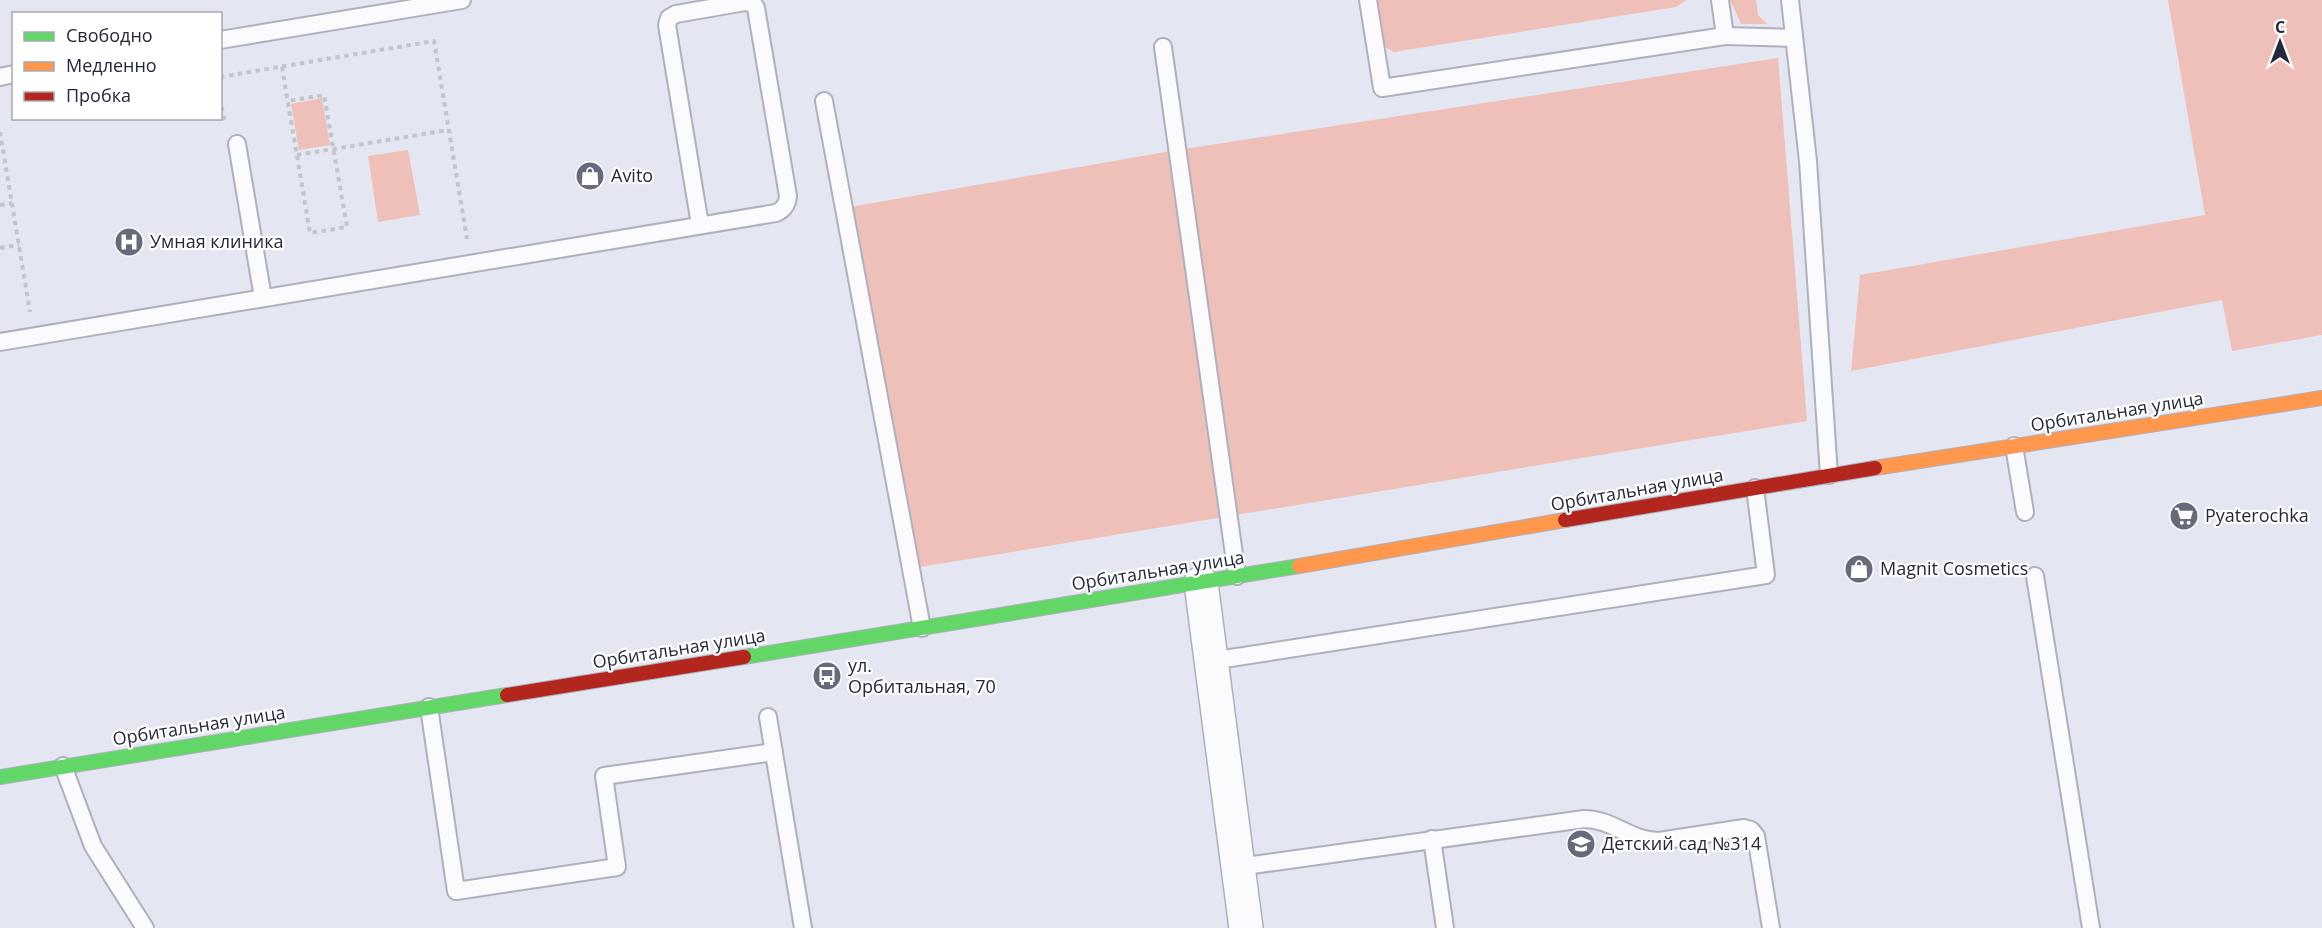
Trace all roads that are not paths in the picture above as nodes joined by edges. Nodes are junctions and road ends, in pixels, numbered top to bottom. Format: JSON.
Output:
{"nodes":[{"id":1,"x":462,"y":0,"type":"edge"},
{"id":2,"x":1368,"y":0,"type":"edge"},
{"id":3,"x":1720,"y":0,"type":"edge"},
{"id":4,"x":1790,"y":0,"type":"edge"},
{"id":5,"x":1725,"y":36,"type":"junction"},
{"id":6,"x":1794,"y":38,"type":"junction"},
{"id":7,"x":222,"y":40,"type":"edge"},
{"id":8,"x":1163,"y":47,"type":"dead end"},
{"id":9,"x":824,"y":101,"type":"dead end"},
{"id":10,"x":237,"y":144,"type":"dead end"},
{"id":11,"x":700,"y":225,"type":"junction"},
{"id":12,"x":262,"y":298,"type":"junction"},
{"id":13,"x":0,"y":342,"type":"edge"},
{"id":14,"x":2322,"y":398,"type":"edge"},
{"id":15,"x":2014,"y":446,"type":"junction"},
{"id":16,"x":1829,"y":476,"type":"junction"},
{"id":17,"x":1755,"y":488,"type":"junction"},
{"id":18,"x":2025,"y":512,"type":"dead end"},
{"id":19,"x":1237,"y":576,"type":"junction"},
{"id":20,"x":2035,"y":576,"type":"dead end"},
{"id":21,"x":1201,"y":583,"type":"junction"},
{"id":22,"x":922,"y":628,"type":"junction"},
{"id":23,"x":1211,"y":661,"type":"junction"},
{"id":24,"x":429,"y":707,"type":"junction"},
{"id":25,"x":768,"y":717,"type":"dead end"},
{"id":26,"x":774,"y":752,"type":"junction"},
{"id":27,"x":63,"y":766,"type":"junction"},
{"id":28,"x":0,"y":777,"type":"edge"},
{"id":29,"x":1432,"y":839,"type":"junction"},
{"id":30,"x":1238,"y":867,"type":"junction"},
{"id":31,"x":145,"y":928,"type":"edge"},
{"id":32,"x":803,"y":928,"type":"edge"},
{"id":33,"x":1246,"y":928,"type":"edge"},
{"id":34,"x":1445,"y":928,"type":"edge"},
{"id":35,"x":1771,"y":928,"type":"edge"},
{"id":36,"x":2091,"y":928,"type":"edge"}],
"edges":[{"from":1,"to":7,"type":"lane"},
{"from":2,"to":5,"type":"lane"},
{"from":3,"to":5,"type":"lane"},
{"from":4,"to":6,"type":"lane"},
{"from":5,"to":6,"type":"lane"},
{"from":6,"to":16,"type":"lane"},
{"from":8,"to":19,"type":"lane"},
{"from":9,"to":22,"type":"lane"},
{"from":10,"to":12,"type":"lane"},
{"from":11,"to":11,"type":"lane"},
{"from":11,"to":12,"type":"lane"},
{"from":12,"to":13,"type":"lane"},
{"from":14,"to":15,"type":"street","name":"Орбитальная улица"},
{"from":15,"to":16,"type":"street","name":"Орбитальная улица"},
{"from":15,"to":18,"type":"lane"},
{"from":16,"to":17,"type":"street","name":"Орбитальная улица"},
{"from":17,"to":19,"type":"street","name":"Орбитальная улица"},
{"from":17,"to":23,"type":"lane"},
{"from":19,"to":21,"type":"street","name":"Орбитальная улица"},
{"from":20,"to":36,"type":"lane"},
{"from":21,"to":22,"type":"street","name":"Орбитальная улица"},
{"from":21,"to":23,"type":"street"},
{"from":22,"to":24,"type":"street","name":"Орбитальная улица"},
{"from":23,"to":30,"type":"street"},
{"from":24,"to":26,"type":"lane"},
{"from":24,"to":27,"type":"street","name":"Орбитальная улица"},
{"from":25,"to":26,"type":"lane"},
{"from":26,"to":32,"type":"lane"},
{"from":27,"to":28,"type":"street","name":"Орбитальная улица"},
{"from":27,"to":31,"type":"lane"},
{"from":29,"to":30,"type":"lane"},
{"from":29,"to":34,"type":"lane"},
{"from":29,"to":35,"type":"lane"},
{"from":30,"to":33,"type":"street"}]}
